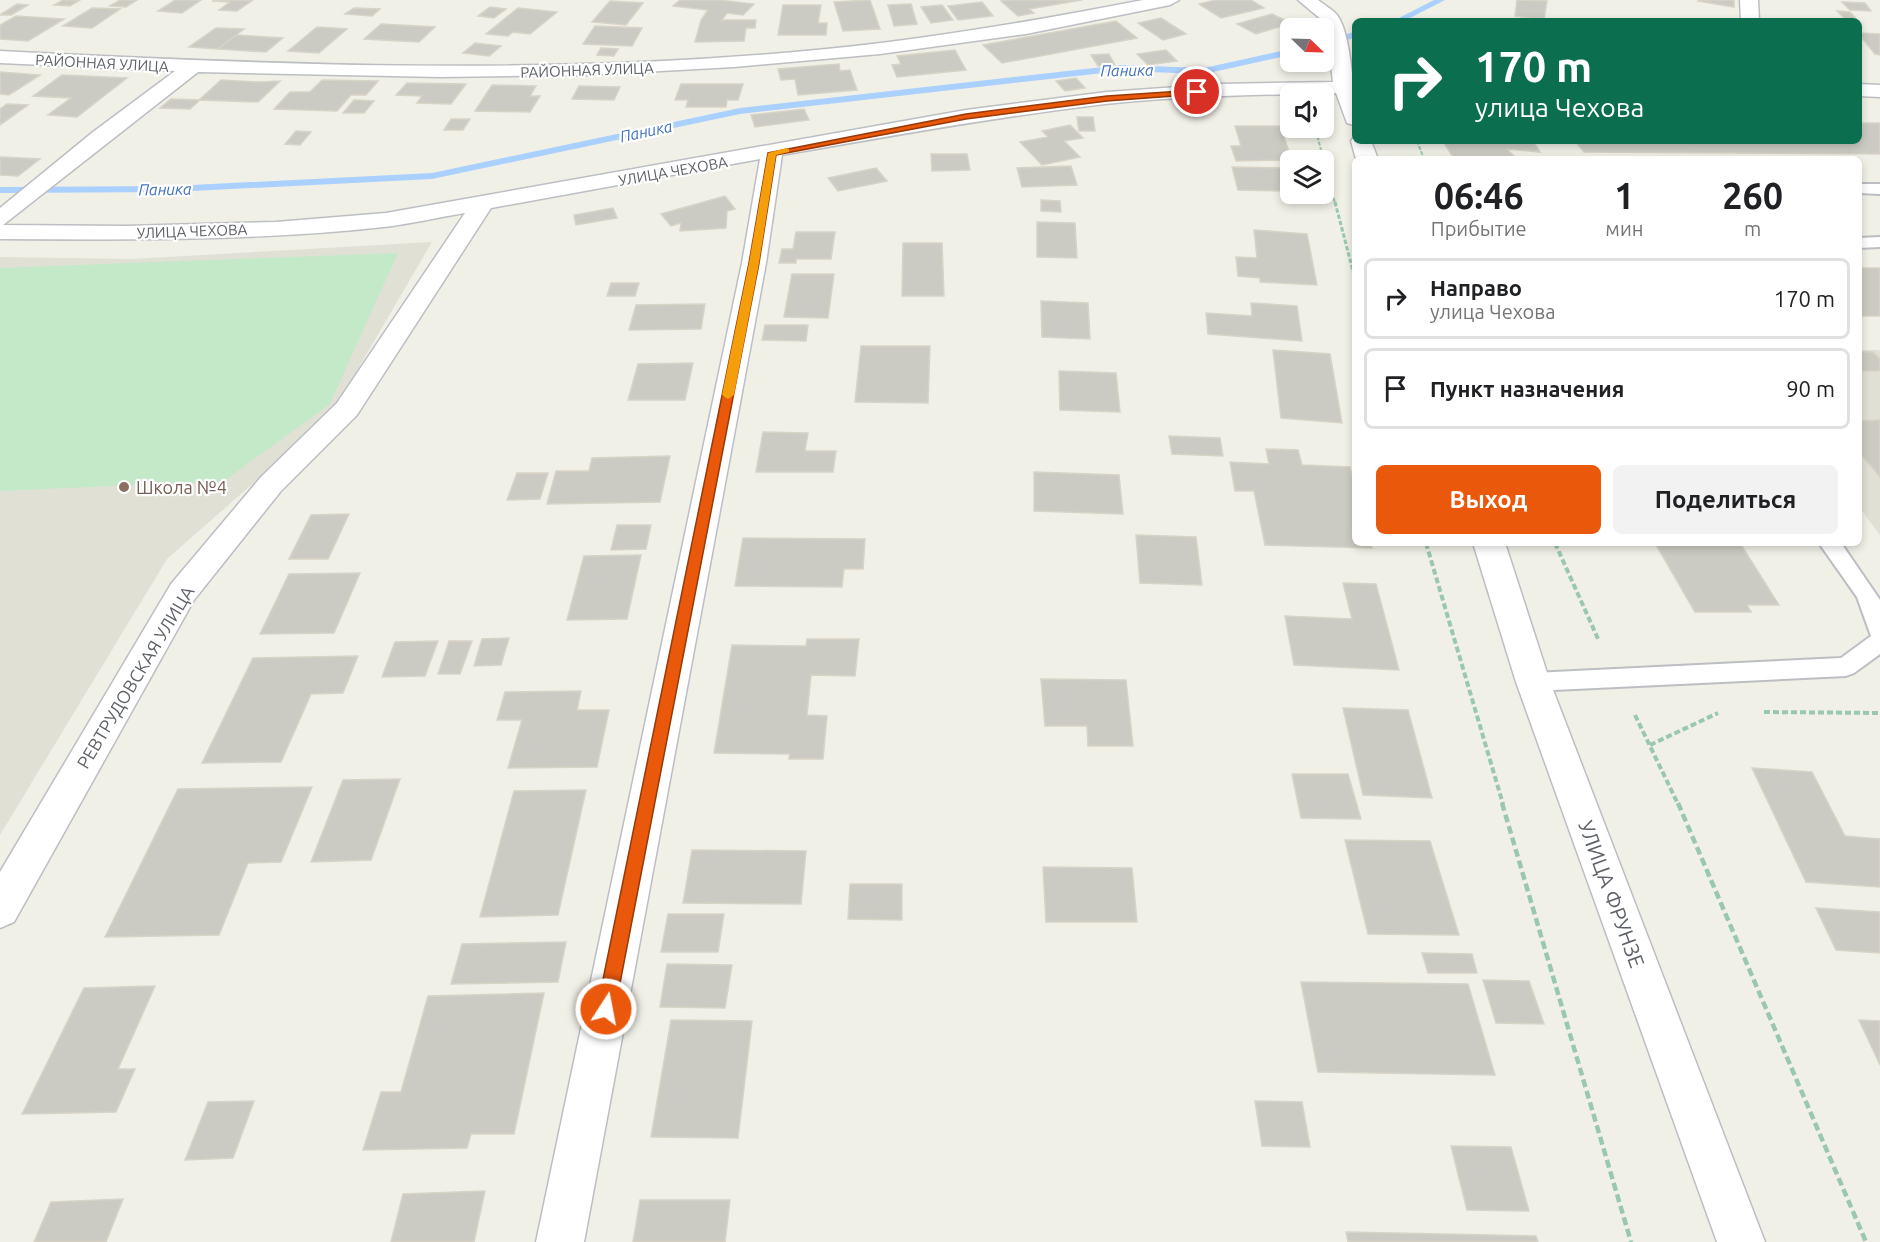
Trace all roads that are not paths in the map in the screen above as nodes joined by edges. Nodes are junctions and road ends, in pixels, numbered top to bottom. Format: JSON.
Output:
{"nodes":[{"id":1,"x":1170,"y":0,"type":"edge"},
{"id":2,"x":1307,"y":0,"type":"edge"},
{"id":3,"x":1749,"y":0,"type":"edge"},
{"id":4,"x":1750,"y":18,"type":"edge"},
{"id":5,"x":0,"y":57,"type":"edge"},
{"id":6,"x":192,"y":67,"type":"junction"},
{"id":7,"x":1349,"y":88,"type":"edge"},
{"id":8,"x":1862,"y":90,"type":"edge"},
{"id":9,"x":1880,"y":91,"type":"edge"},
{"id":10,"x":1352,"y":107,"type":"edge"},
{"id":11,"x":772,"y":153,"type":"junction"},
{"id":12,"x":1862,"y":189,"type":"edge"},
{"id":13,"x":1880,"y":189,"type":"edge"},
{"id":14,"x":484,"y":201,"type":"junction"},
{"id":15,"x":0,"y":219,"type":"edge"},
{"id":16,"x":0,"y":232,"type":"edge"},
{"id":17,"x":1880,"y":242,"type":"edge"},
{"id":18,"x":1862,"y":243,"type":"edge"},
{"id":19,"x":1490,"y":546,"type":"edge"},
{"id":20,"x":1832,"y":546,"type":"edge"},
{"id":21,"x":1880,"y":631,"type":"edge"},
{"id":22,"x":1880,"y":642,"type":"edge"},
{"id":23,"x":1533,"y":682,"type":"junction"},
{"id":24,"x":0,"y":909,"type":"edge"},
{"id":25,"x":560,"y":1242,"type":"edge"},
{"id":26,"x":1741,"y":1242,"type":"edge"}],
"edges":[{"from":1,"to":6,"type":"street","name":"РАЙОННАЯ УЛИЦА"},
{"from":2,"to":7,"type":"street"},
{"from":3,"to":4,"type":"street"},
{"from":5,"to":6,"type":"street","name":"РАЙОННАЯ УЛИЦА"},
{"from":6,"to":15,"type":"street"},
{"from":7,"to":10,"type":"street"},
{"from":7,"to":11,"type":"street","name":"УЛИЦА ЧЕХОВА"},
{"from":8,"to":9,"type":"street"},
{"from":11,"to":14,"type":"street","name":"УЛИЦА ЧЕХОВА"},
{"from":11,"to":25,"type":"street"},
{"from":12,"to":13,"type":"lane"},
{"from":14,"to":16,"type":"street","name":"УЛИЦА ЧЕХОВА"},
{"from":14,"to":24,"type":"street","name":"РЕВТРУДОВСКАЯ УЛИЦА"},
{"from":17,"to":18,"type":"lane"},
{"from":19,"to":23,"type":"street","name":"УЛИЦА ФРУНЗЕ"},
{"from":20,"to":21,"type":"lane"},
{"from":22,"to":23,"type":"lane"},
{"from":23,"to":26,"type":"street","name":"УЛИЦА ФРУНЗЕ"}]}
